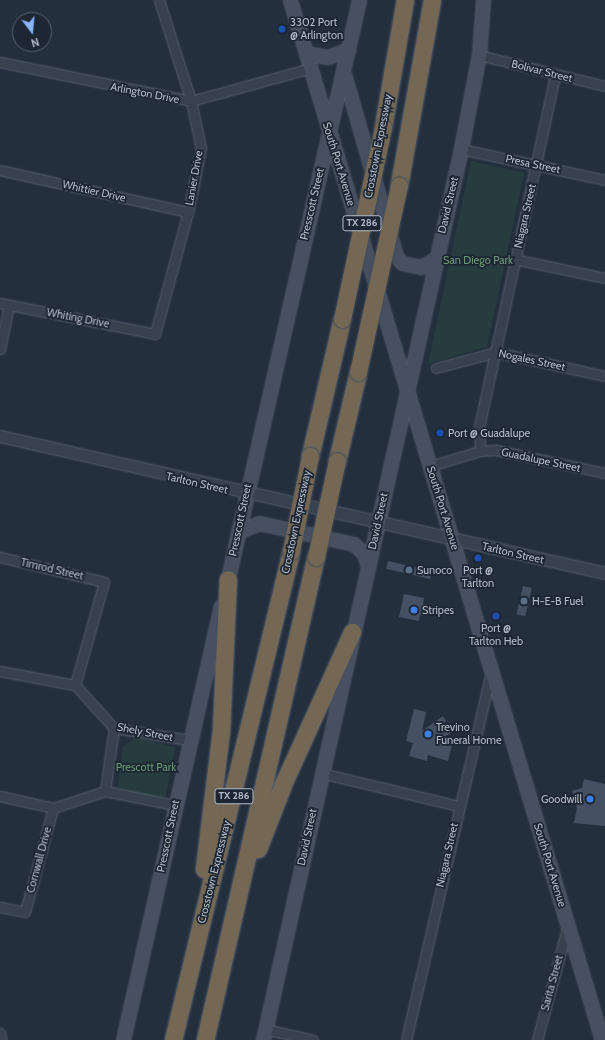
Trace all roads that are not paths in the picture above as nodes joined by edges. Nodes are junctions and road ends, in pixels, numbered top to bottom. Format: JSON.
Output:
{"nodes":[{"id":1,"x":159,"y":0,"type":"edge"},
{"id":2,"x":290,"y":0,"type":"edge"},
{"id":3,"x":359,"y":0,"type":"edge"},
{"id":4,"x":405,"y":0,"type":"edge"},
{"id":5,"x":432,"y":0,"type":"edge"},
{"id":6,"x":483,"y":0,"type":"edge"},
{"id":7,"x":349,"y":49,"type":"junction"},
{"id":8,"x":307,"y":53,"type":"junction"},
{"id":9,"x":479,"y":55,"type":"junction"},
{"id":10,"x":0,"y":62,"type":"edge"},
{"id":11,"x":344,"y":67,"type":"junction"},
{"id":12,"x":311,"y":68,"type":"junction"},
{"id":13,"x":555,"y":75,"type":"junction"},
{"id":14,"x":605,"y":86,"type":"edge"},
{"id":15,"x":191,"y":101,"type":"junction"},
{"id":16,"x":328,"y":131,"type":"junction"},
{"id":17,"x":461,"y":149,"type":"junction"},
{"id":18,"x":537,"y":165,"type":"junction"},
{"id":19,"x":0,"y":170,"type":"edge"},
{"id":20,"x":605,"y":180,"type":"edge"},
{"id":21,"x":188,"y":212,"type":"junction"},
{"id":22,"x":436,"y":258,"type":"junction"},
{"id":23,"x":514,"y":259,"type":"junction"},
{"id":24,"x":605,"y":278,"type":"edge"},
{"id":25,"x":5,"y":304,"type":"edge"},
{"id":26,"x":155,"y":334,"type":"joint"},
{"id":27,"x":0,"y":350,"type":"edge"},
{"id":28,"x":496,"y":352,"type":"junction"},
{"id":29,"x":436,"y":368,"type":"dead end"},
{"id":30,"x":605,"y":376,"type":"edge"},
{"id":31,"x":407,"y":390,"type":"junction"},
{"id":32,"x":0,"y":436,"type":"edge"},
{"id":33,"x":480,"y":451,"type":"junction"},
{"id":34,"x":430,"y":466,"type":"junction"},
{"id":35,"x":605,"y":473,"type":"edge"},
{"id":36,"x":245,"y":495,"type":"junction"},
{"id":37,"x":378,"y":523,"type":"junction"},
{"id":38,"x":238,"y":532,"type":"junction"},
{"id":39,"x":452,"y":540,"type":"junction"},
{"id":40,"x":0,"y":557,"type":"edge"},
{"id":41,"x":368,"y":566,"type":"junction"},
{"id":42,"x":605,"y":574,"type":"edge"},
{"id":43,"x":228,"y":579,"type":"junction"},
{"id":44,"x":352,"y":632,"type":"junction"},
{"id":45,"x":491,"y":670,"type":"junction"},
{"id":46,"x":0,"y":671,"type":"edge"},
{"id":47,"x":75,"y":685,"type":"junction"},
{"id":48,"x":114,"y":728,"type":"junction"},
{"id":49,"x":190,"y":740,"type":"junction"},
{"id":50,"x":321,"y":773,"type":"junction"},
{"id":51,"x":105,"y":791,"type":"junction"},
{"id":52,"x":0,"y":796,"type":"edge"},
{"id":53,"x":174,"y":805,"type":"junction"},
{"id":54,"x":458,"y":806,"type":"junction"},
{"id":55,"x":53,"y":808,"type":"junction"},
{"id":56,"x":0,"y":907,"type":"edge"},
{"id":57,"x":235,"y":908,"type":"junction"},
{"id":58,"x":568,"y":925,"type":"junction"},
{"id":59,"x":195,"y":947,"type":"junction"},
{"id":60,"x":264,"y":1035,"type":"edge"},
{"id":61,"x":123,"y":1040,"type":"edge"},
{"id":62,"x":173,"y":1040,"type":"edge"},
{"id":63,"x":205,"y":1040,"type":"edge"},
{"id":64,"x":313,"y":1040,"type":"edge"},
{"id":65,"x":406,"y":1040,"type":"edge"},
{"id":66,"x":537,"y":1040,"type":"edge"},
{"id":67,"x":602,"y":1040,"type":"edge"}],
"edges":[{"from":1,"to":15,"type":"street","name":"Lanier Drive"},
{"from":2,"to":8,"type":"main road","name":"South Port Avenue"},
{"from":3,"to":7,"type":"main road","name":"Presscott Street"},
{"from":4,"to":59,"type":"highway","name":"Crosstown Expressway","number":"TX 286","bridge":true},
{"from":5,"to":57,"type":"highway","number":"TX 286","bridge":true},
{"from":6,"to":9,"type":"main road","name":"David Street"},
{"from":7,"to":8,"type":"main road"},
{"from":7,"to":11,"type":"main road","name":"Presscott Street"},
{"from":8,"to":12,"type":"main road","name":"South Port Avenue"},
{"from":9,"to":13,"type":"street","name":"Bolivar Street"},
{"from":9,"to":17,"type":"main road","name":"David Street"},
{"from":10,"to":15,"type":"street","name":"Arlington Drive"},
{"from":11,"to":16,"type":"main road","name":"Presscott Street"},
{"from":11,"to":22,"type":"main road"},
{"from":12,"to":15,"type":"street","name":"Arlington Drive"},
{"from":12,"to":16,"type":"main road","name":"South Port Avenue"},
{"from":13,"to":14,"type":"street","name":"Bolivar Street"},
{"from":13,"to":18,"type":"street","name":"Niagara Street"},
{"from":15,"to":21,"type":"street","name":"Lanier Drive"},
{"from":16,"to":31,"type":"main road","name":"South Port Avenue"},
{"from":16,"to":36,"type":"main road","name":"Presscott Street"},
{"from":17,"to":18,"type":"street","name":"Presa Street"},
{"from":17,"to":22,"type":"main road","name":"David Street"},
{"from":18,"to":20,"type":"street","name":"Presa Street"},
{"from":18,"to":23,"type":"street","name":"Niagara Street"},
{"from":19,"to":21,"type":"street","name":"Whittier Drive"},
{"from":21,"to":26,"type":"street","name":"Lanier Drive"},
{"from":22,"to":31,"type":"main road","name":"David Street"},
{"from":23,"to":24,"type":"street"},
{"from":23,"to":28,"type":"street","name":"Niagara Street"},
{"from":25,"to":26,"type":"street","name":"Whiting Drive"},
{"from":25,"to":27,"type":"street"},
{"from":28,"to":29,"type":"street","name":"Nogales Street"},
{"from":28,"to":30,"type":"street","name":"Nogales Street"},
{"from":28,"to":33,"type":"street","name":"Niagara Street"},
{"from":31,"to":34,"type":"main road","name":"South Port Avenue"},
{"from":31,"to":37,"type":"main road","name":"David Street"},
{"from":32,"to":36,"type":"street","name":"Tarlton Street"},
{"from":33,"to":34,"type":"street","name":"Guadalupe Street"},
{"from":33,"to":35,"type":"street","name":"Guadalupe Street"},
{"from":34,"to":39,"type":"main road","name":"South Port Avenue"},
{"from":36,"to":37,"type":"street","name":"Tarlton Street"},
{"from":36,"to":38,"type":"main road","name":"Presscott Street"},
{"from":37,"to":39,"type":"street","name":"Tarlton Street"},
{"from":37,"to":41,"type":"main road","name":"David Street"},
{"from":38,"to":41,"type":"main road"},
{"from":38,"to":43,"type":"main road","name":"Presscott Street"},
{"from":39,"to":42,"type":"street","name":"Tarlton Street"},
{"from":39,"to":45,"type":"main road","name":"South Port Avenue"},
{"from":40,"to":47,"type":"street","name":"Timrod Street"},
{"from":41,"to":44,"type":"main road","name":"David Street"},
{"from":43,"to":49,"type":"main road","name":"Presscott Street"},
{"from":43,"to":59,"type":"highway"},
{"from":44,"to":50,"type":"main road","name":"David Street"},
{"from":44,"to":57,"type":"highway"},
{"from":45,"to":54,"type":"street","name":"Niagara Street"},
{"from":45,"to":58,"type":"main road","name":"South Port Avenue"},
{"from":46,"to":47,"type":"street"},
{"from":47,"to":48,"type":"street","name":"Shely Street"},
{"from":48,"to":49,"type":"street","name":"Shely Street"},
{"from":48,"to":51,"type":"street"},
{"from":49,"to":53,"type":"main road","name":"Presscott Street"},
{"from":50,"to":54,"type":"street"},
{"from":50,"to":60,"type":"main road","name":"David Street"},
{"from":51,"to":53,"type":"street"},
{"from":51,"to":55,"type":"street"},
{"from":52,"to":55,"type":"street"},
{"from":53,"to":61,"type":"main road","name":"Presscott Street"},
{"from":54,"to":65,"type":"street","name":"Niagara Street"},
{"from":55,"to":56,"type":"street","name":"Cornwall Drive"},
{"from":57,"to":63,"type":"highway","number":"TX 286"},
{"from":58,"to":66,"type":"street","name":"Sarita Street"},
{"from":58,"to":67,"type":"main road","name":"South Port Avenue"},
{"from":59,"to":62,"type":"highway","name":"Crosstown Expressway","number":"TX 286"},
{"from":60,"to":64,"type":"street"}]}
